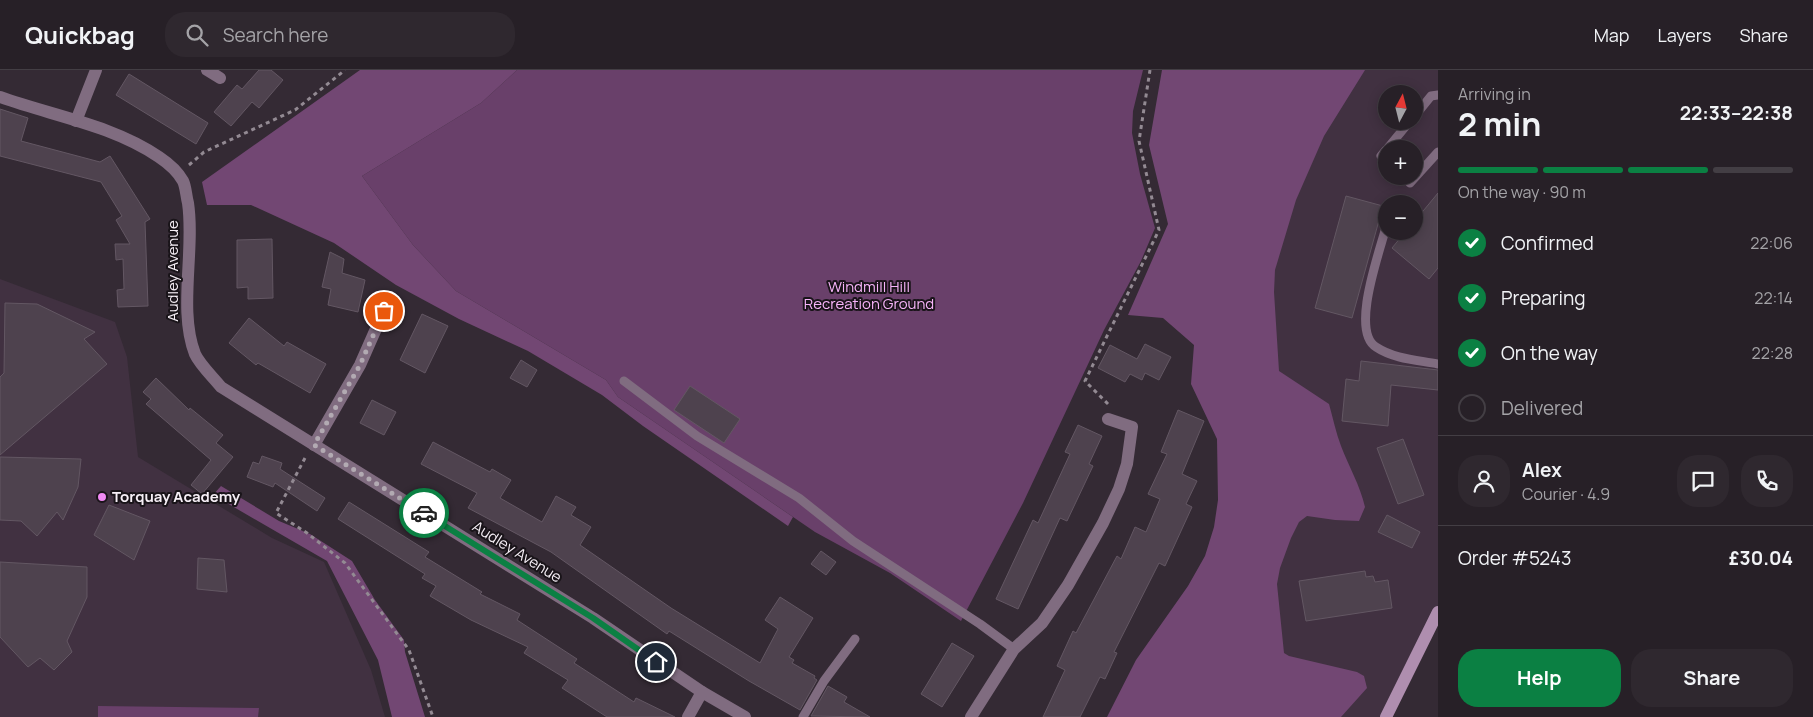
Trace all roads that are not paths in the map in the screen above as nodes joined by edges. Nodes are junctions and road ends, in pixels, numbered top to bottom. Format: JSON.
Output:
{"nodes":[{"id":1,"x":96,"y":70,"type":"edge"},
{"id":2,"x":207,"y":70,"type":"edge"},
{"id":3,"x":220,"y":78,"type":"dead end"},
{"id":4,"x":1438,"y":95,"type":"edge"},
{"id":5,"x":0,"y":97,"type":"edge"},
{"id":6,"x":1423,"y":106,"type":"edge"},
{"id":7,"x":76,"y":121,"type":"junction"},
{"id":8,"x":1403,"y":130,"type":"edge"},
{"id":9,"x":1394,"y":140,"type":"edge"},
{"id":10,"x":1438,"y":152,"type":"edge"},
{"id":11,"x":1423,"y":169,"type":"edge"},
{"id":12,"x":1383,"y":240,"type":"edge"},
{"id":13,"x":390,"y":297,"type":"dead end"},
{"id":14,"x":1438,"y":364,"type":"edge"},
{"id":15,"x":624,"y":381,"type":"dead end"},
{"id":16,"x":1108,"y":419,"type":"road end"},
{"id":17,"x":314,"y":445,"type":"junction"},
{"id":18,"x":1438,"y":612,"type":"edge"},
{"id":19,"x":855,"y":638,"type":"dead end"},
{"id":20,"x":1014,"y":648,"type":"junction"},
{"id":21,"x":702,"y":692,"type":"junction"},
{"id":22,"x":688,"y":717,"type":"edge"},
{"id":23,"x":744,"y":717,"type":"edge"},
{"id":24,"x":803,"y":717,"type":"edge"},
{"id":25,"x":971,"y":717,"type":"edge"},
{"id":26,"x":1386,"y":717,"type":"edge"}],
"edges":[{"from":1,"to":7,"type":"street"},
{"from":2,"to":3,"type":"street"},
{"from":4,"to":6,"type":"lane"},
{"from":5,"to":7,"type":"street"},
{"from":7,"to":17,"type":"street","name":"Audley Avenue"},
{"from":8,"to":9,"type":"lane"},
{"from":10,"to":11,"type":"lane"},
{"from":12,"to":14,"type":"lane"},
{"from":13,"to":17,"type":"street"},
{"from":15,"to":20,"type":"lane"},
{"from":16,"to":20,"type":"street"},
{"from":17,"to":21,"type":"street","name":"Audley Avenue"},
{"from":18,"to":26,"type":"street"},
{"from":19,"to":24,"type":"lane"},
{"from":20,"to":25,"type":"street"},
{"from":21,"to":22,"type":"street"},
{"from":21,"to":23,"type":"street","name":"Audley Avenue"}]}
